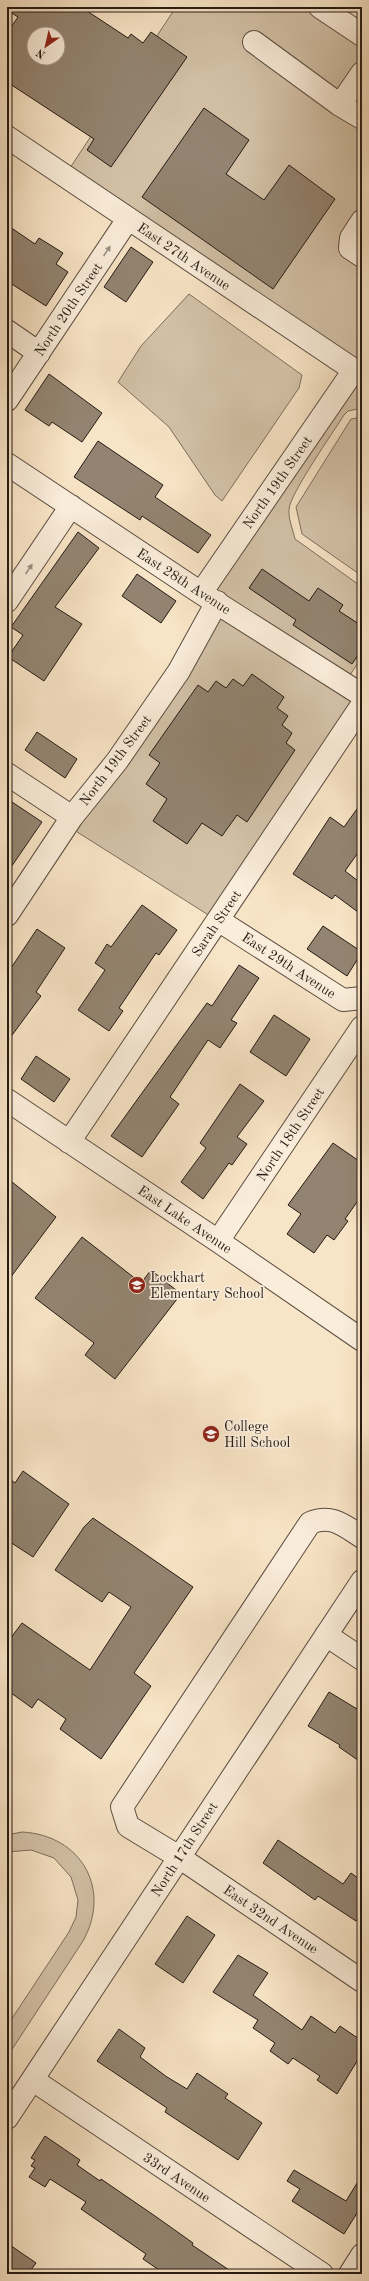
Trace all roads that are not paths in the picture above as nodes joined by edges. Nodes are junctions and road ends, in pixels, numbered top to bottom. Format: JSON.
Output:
{"nodes":[{"id":1,"x":320,"y":7,"type":"edge"},
{"id":2,"x":362,"y":35,"type":"edge"},
{"id":3,"x":254,"y":42,"type":"dead end"},
{"id":4,"x":362,"y":73,"type":"edge"},
{"id":5,"x":340,"y":105,"type":"junction"},
{"id":6,"x":362,"y":118,"type":"edge"},
{"id":7,"x":7,"y":137,"type":"edge"},
{"id":8,"x":128,"y":219,"type":"junction"},
{"id":9,"x":362,"y":221,"type":"edge"},
{"id":10,"x":362,"y":256,"type":"edge"},
{"id":11,"x":7,"y":331,"type":"edge"},
{"id":12,"x":39,"y":353,"type":"junction"},
{"id":13,"x":358,"y":370,"type":"edge"},
{"id":14,"x":7,"y":400,"type":"edge"},
{"id":15,"x":7,"y":464,"type":"edge"},
{"id":16,"x":71,"y":506,"type":"junction"},
{"id":17,"x":209,"y":598,"type":"junction"},
{"id":18,"x":7,"y":601,"type":"edge"},
{"id":19,"x":360,"y":691,"type":"edge"},
{"id":20,"x":7,"y":774,"type":"edge"},
{"id":21,"x":72,"y":817,"type":"junction"},
{"id":22,"x":7,"y":915,"type":"edge"},
{"id":23,"x":218,"y":920,"type":"junction"},
{"id":24,"x":362,"y":998,"type":"edge"},
{"id":25,"x":362,"y":1027,"type":"edge"},
{"id":26,"x":7,"y":1100,"type":"edge"},
{"id":27,"x":69,"y":1142,"type":"junction"},
{"id":28,"x":218,"y":1241,"type":"junction"},
{"id":29,"x":362,"y":1340,"type":"edge"},
{"id":30,"x":362,"y":1537,"type":"edge"},
{"id":31,"x":362,"y":1581,"type":"edge"},
{"id":32,"x":326,"y":1635,"type":"junction"},
{"id":33,"x":362,"y":1659,"type":"edge"},
{"id":34,"x":179,"y":1857,"type":"junction"},
{"id":35,"x":362,"y":1981,"type":"edge"},
{"id":36,"x":33,"y":2080,"type":"junction"},
{"id":37,"x":7,"y":2118,"type":"edge"},
{"id":38,"x":362,"y":2255,"type":"edge"},
{"id":39,"x":322,"y":2274,"type":"edge"},
{"id":40,"x":350,"y":2274,"type":"edge"}],
"edges":[{"from":1,"to":2,"type":"street"},
{"from":3,"to":5,"type":"street"},
{"from":4,"to":5,"type":"street"},
{"from":5,"to":6,"type":"street"},
{"from":7,"to":8,"type":"street","name":"East 27th Avenue"},
{"from":12,"to":8,"type":"street","name":"North 20th Street","one_way":true},
{"from":8,"to":13,"type":"street","name":"East 27th Avenue"},
{"from":9,"to":10,"type":"street"},
{"from":11,"to":12,"type":"street"},
{"from":12,"to":14,"type":"street","name":"North 20th Street"},
{"from":13,"to":17,"type":"street","name":"North 19th Street"},
{"from":15,"to":16,"type":"street","name":"East 28th Avenue"},
{"from":16,"to":17,"type":"street","name":"East 28th Avenue"},
{"from":18,"to":16,"type":"street","one_way":true},
{"from":17,"to":19,"type":"street","name":"East 28th Avenue"},
{"from":17,"to":21,"type":"street","name":"North 19th Street"},
{"from":19,"to":23,"type":"street","name":"Sarah Street"},
{"from":20,"to":21,"type":"street"},
{"from":21,"to":22,"type":"street","name":"North 19th Street"},
{"from":23,"to":24,"type":"street","name":"East 29th Avenue"},
{"from":23,"to":27,"type":"street","name":"Sarah Street"},
{"from":25,"to":28,"type":"street","name":"North 18th Street"},
{"from":26,"to":27,"type":"street","name":"East Lake Avenue"},
{"from":27,"to":28,"type":"street","name":"East Lake Avenue"},
{"from":28,"to":29,"type":"street","name":"East Lake Avenue"},
{"from":30,"to":34,"type":"street","name":"East 32nd Avenue"},
{"from":31,"to":32,"type":"street","name":"North 17th Street"},
{"from":32,"to":33,"type":"street"},
{"from":32,"to":34,"type":"street","name":"North 17th Street"},
{"from":34,"to":35,"type":"street","name":"East 32nd Avenue"},
{"from":34,"to":36,"type":"street","name":"North 17th Street"},
{"from":36,"to":37,"type":"street","name":"North 17th Street"},
{"from":36,"to":39,"type":"street","name":"33rd Avenue"},
{"from":38,"to":40,"type":"street"}]}
